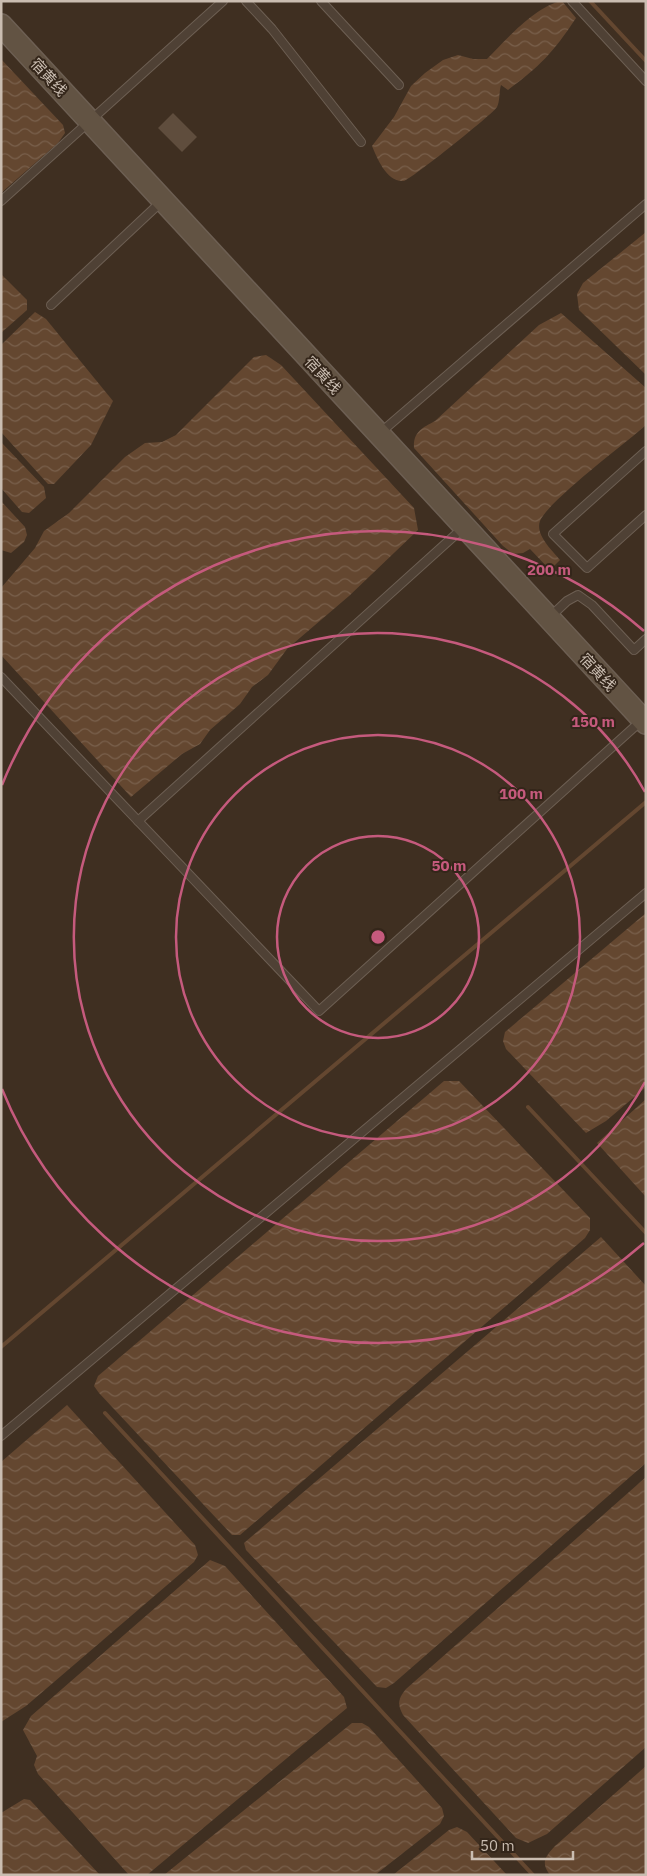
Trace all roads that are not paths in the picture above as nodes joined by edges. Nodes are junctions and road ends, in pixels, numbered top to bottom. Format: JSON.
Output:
{"nodes":[{"id":1,"x":223,"y":1,"type":"edge"},
{"id":2,"x":246,"y":1,"type":"edge"},
{"id":3,"x":320,"y":1,"type":"edge"},
{"id":4,"x":572,"y":1,"type":"edge"},
{"id":5,"x":1,"y":25,"type":"edge"},
{"id":6,"x":646,"y":81,"type":"edge"},
{"id":7,"x":399,"y":85,"type":"dead end"},
{"id":8,"x":91,"y":122,"type":"junction"},
{"id":9,"x":361,"y":142,"type":"dead end"},
{"id":10,"x":162,"y":200,"type":"junction"},
{"id":11,"x":1,"y":201,"type":"edge"},
{"id":12,"x":646,"y":204,"type":"edge"},
{"id":13,"x":51,"y":305,"type":"dead end"},
{"id":14,"x":378,"y":434,"type":"junction"},
{"id":15,"x":646,"y":451,"type":"edge"},
{"id":16,"x":646,"y":515,"type":"edge"},
{"id":17,"x":464,"y":527,"type":"junction"},
{"id":18,"x":548,"y":618,"type":"junction"},
{"id":19,"x":646,"y":638,"type":"edge"},
{"id":20,"x":1,"y":677,"type":"edge"},
{"id":21,"x":644,"y":721,"type":"edge"},
{"id":22,"x":138,"y":821,"type":"junction"},
{"id":23,"x":646,"y":893,"type":"edge"},
{"id":24,"x":1,"y":1436,"type":"edge"}],
"edges":[{"from":1,"to":8,"type":"lane"},
{"from":2,"to":9,"type":"lane"},
{"from":3,"to":7,"type":"lane"},
{"from":4,"to":6,"type":"lane"},
{"from":5,"to":8,"type":"main road","name":"宿黄线"},
{"from":8,"to":10,"type":"main road","name":"宿黄线"},
{"from":8,"to":11,"type":"lane"},
{"from":10,"to":13,"type":"lane"},
{"from":10,"to":14,"type":"main road","name":"宿黄线"},
{"from":12,"to":14,"type":"lane"},
{"from":14,"to":17,"type":"main road","name":"宿黄线"},
{"from":15,"to":16,"type":"lane"},
{"from":17,"to":18,"type":"main road","name":"宿黄线"},
{"from":17,"to":22,"type":"lane"},
{"from":18,"to":19,"type":"lane"},
{"from":18,"to":21,"type":"main road","name":"宿黄线"},
{"from":20,"to":22,"type":"lane"},
{"from":21,"to":22,"type":"lane"},
{"from":23,"to":24,"type":"lane"}]}
